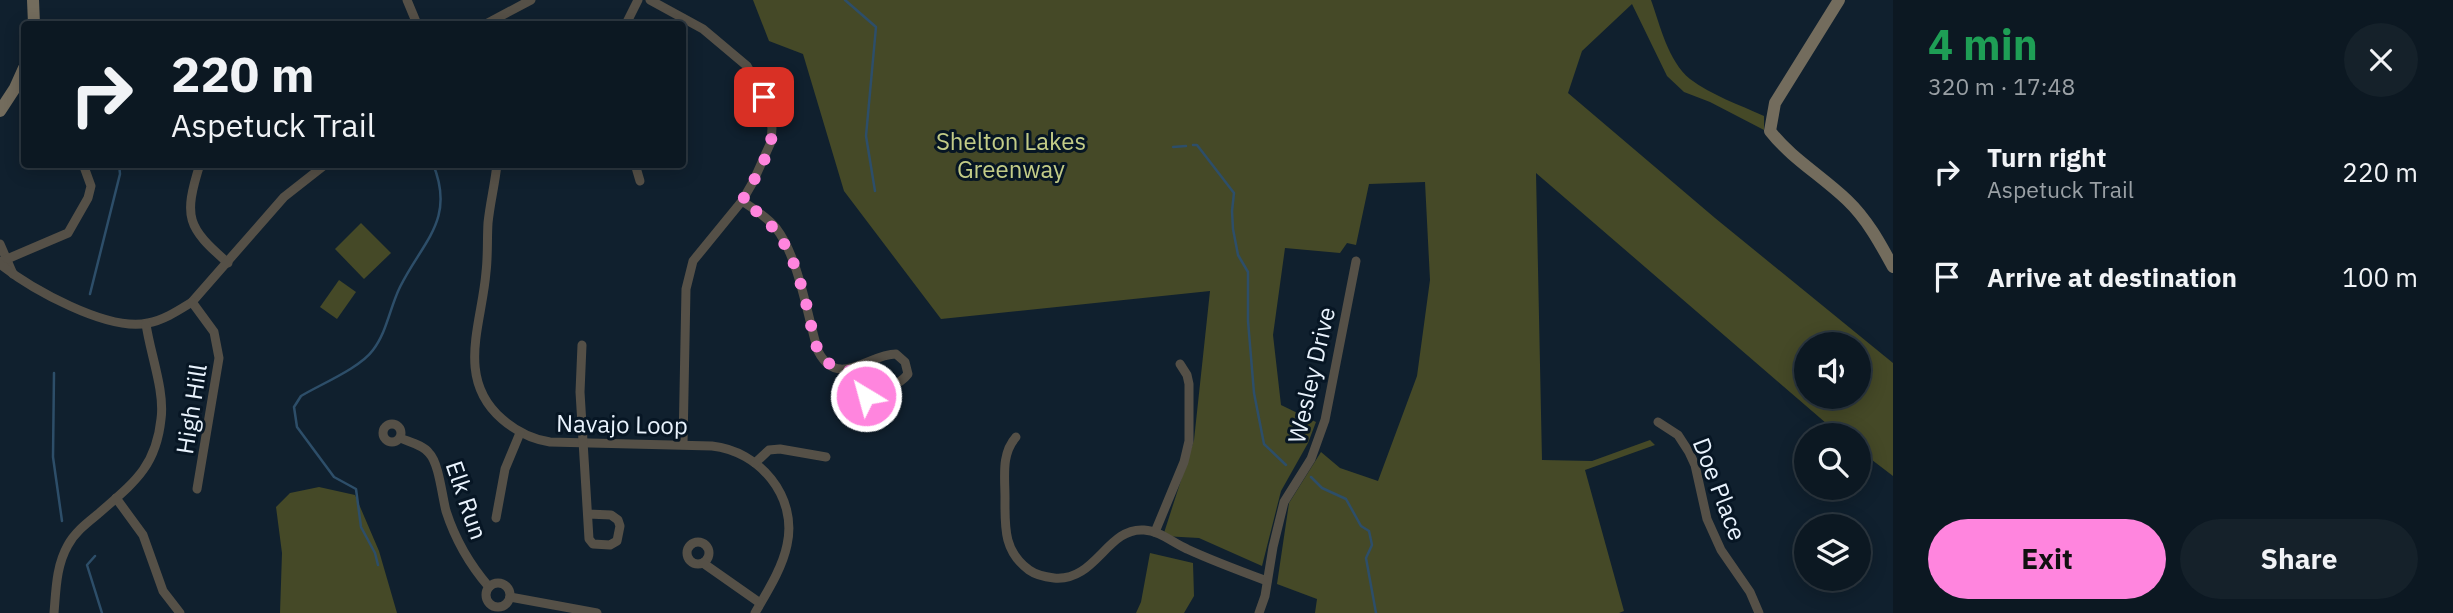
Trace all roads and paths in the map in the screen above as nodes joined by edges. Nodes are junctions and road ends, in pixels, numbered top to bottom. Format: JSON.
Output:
{"nodes":[{"id":1,"x":33,"y":0,"type":"edge"},
{"id":2,"x":407,"y":0,"type":"edge"},
{"id":3,"x":531,"y":0,"type":"edge"},
{"id":4,"x":638,"y":0,"type":"edge"},
{"id":5,"x":650,"y":0,"type":"edge"},
{"id":6,"x":1839,"y":0,"type":"edge"},
{"id":7,"x":34,"y":21,"type":"edge"},
{"id":8,"x":416,"y":21,"type":"edge"},
{"id":9,"x":492,"y":21,"type":"edge"},
{"id":10,"x":628,"y":21,"type":"edge"},
{"id":11,"x":21,"y":75,"type":"edge"},
{"id":12,"x":0,"y":111,"type":"edge"},
{"id":13,"x":84,"y":168,"type":"edge"},
{"id":14,"x":199,"y":168,"type":"edge"},
{"id":15,"x":321,"y":168,"type":"edge"},
{"id":16,"x":496,"y":168,"type":"edge"},
{"id":17,"x":636,"y":168,"type":"edge"},
{"id":18,"x":640,"y":181,"type":"dead end"},
{"id":19,"x":742,"y":201,"type":"junction"},
{"id":20,"x":0,"y":244,"type":"edge"},
{"id":21,"x":1356,"y":261,"type":"dead end"},
{"id":22,"x":2,"y":262,"type":"edge"},
{"id":23,"x":228,"y":263,"type":"junction"},
{"id":24,"x":1893,"y":267,"type":"edge"},
{"id":25,"x":192,"y":302,"type":"junction"},
{"id":26,"x":146,"y":324,"type":"junction"},
{"id":27,"x":582,"y":345,"type":"dead end"},
{"id":28,"x":1180,"y":364,"type":"dead end"},
{"id":29,"x":849,"y":370,"type":"junction"},
{"id":30,"x":1658,"y":422,"type":"dead end"},
{"id":31,"x":520,"y":433,"type":"junction"},
{"id":32,"x":1016,"y":437,"type":"dead end"},
{"id":33,"x":400,"y":438,"type":"dead end"},
{"id":34,"x":583,"y":443,"type":"junction"},
{"id":35,"x":683,"y":444,"type":"junction"},
{"id":36,"x":826,"y":457,"type":"dead end"},
{"id":37,"x":755,"y":463,"type":"junction"},
{"id":38,"x":197,"y":489,"type":"dead end"},
{"id":39,"x":116,"y":498,"type":"junction"},
{"id":40,"x":588,"y":514,"type":"dead end"},
{"id":41,"x":496,"y":518,"type":"dead end"},
{"id":42,"x":1155,"y":532,"type":"junction"},
{"id":43,"x":703,"y":563,"type":"dead end"},
{"id":44,"x":1267,"y":581,"type":"junction"},
{"id":45,"x":489,"y":587,"type":"junction"},
{"id":46,"x":510,"y":597,"type":"junction"},
{"id":47,"x":760,"y":603,"type":"junction"},
{"id":48,"x":489,"y":609,"type":"edge"},
{"id":49,"x":591,"y":612,"type":"edge"},
{"id":50,"x":54,"y":613,"type":"edge"},
{"id":51,"x":180,"y":613,"type":"edge"},
{"id":52,"x":755,"y":613,"type":"edge"},
{"id":53,"x":1259,"y":613,"type":"edge"},
{"id":54,"x":1759,"y":613,"type":"edge"}],
"edges":[{"from":1,"to":7,"type":"street"},
{"from":2,"to":8,"type":"street"},
{"from":3,"to":9,"type":"street"},
{"from":4,"to":10,"type":"street"},
{"from":5,"to":19,"type":"street"},
{"from":6,"to":24,"type":"street"},
{"from":11,"to":12,"type":"street"},
{"from":13,"to":22,"type":"street"},
{"from":14,"to":23,"type":"street"},
{"from":15,"to":23,"type":"street"},
{"from":16,"to":31,"type":"street","name":"Navajo Loop"},
{"from":17,"to":18,"type":"street"},
{"from":19,"to":29,"type":"street"},
{"from":19,"to":35,"type":"street"},
{"from":20,"to":22,"type":"street"},
{"from":21,"to":44,"type":"street","name":"Wesley Drive"},
{"from":22,"to":26,"type":"street"},
{"from":23,"to":25,"type":"street"},
{"from":25,"to":26,"type":"street"},
{"from":25,"to":38,"type":"street","name":"High Hill"},
{"from":26,"to":39,"type":"street"},
{"from":27,"to":34,"type":"street"},
{"from":28,"to":42,"type":"street"},
{"from":29,"to":29,"type":"street"},
{"from":30,"to":54,"type":"street","name":"Doe Place"},
{"from":31,"to":34,"type":"street","name":"Navajo Loop"},
{"from":31,"to":41,"type":"street"},
{"from":32,"to":42,"type":"street"},
{"from":33,"to":45,"type":"street","name":"Elk Run"},
{"from":34,"to":35,"type":"street","name":"Navajo Loop"},
{"from":34,"to":40,"type":"street"},
{"from":35,"to":37,"type":"street","name":"Navajo Loop"},
{"from":36,"to":37,"type":"street"},
{"from":37,"to":47,"type":"street","name":"Navajo Loop"},
{"from":39,"to":50,"type":"street"},
{"from":39,"to":51,"type":"street"},
{"from":42,"to":44,"type":"street"},
{"from":43,"to":47,"type":"street"},
{"from":44,"to":53,"type":"street","name":"Wesley Drive"},
{"from":45,"to":46,"type":"street"},
{"from":45,"to":48,"type":"street"},
{"from":46,"to":48,"type":"street"},
{"from":46,"to":49,"type":"street"},
{"from":47,"to":52,"type":"street","name":"Navajo Loop"}]}
